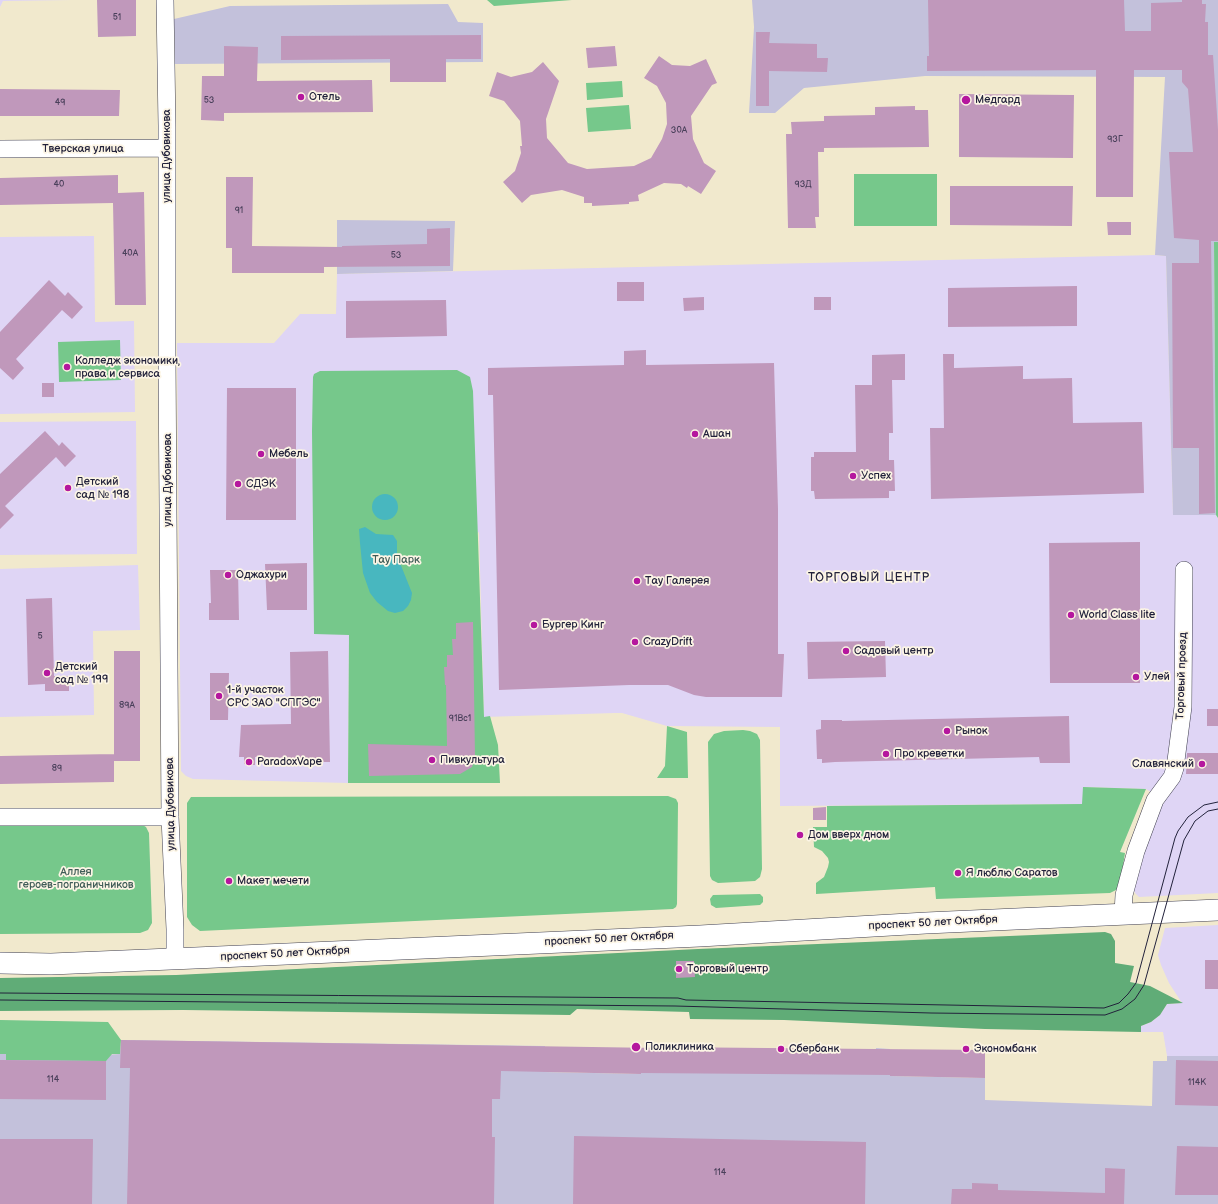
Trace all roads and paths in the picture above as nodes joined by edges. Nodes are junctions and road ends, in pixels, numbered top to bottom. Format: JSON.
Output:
{"nodes":[{"id":1,"x":165,"y":0,"type":"edge"},
{"id":2,"x":167,"y":148,"type":"junction"},
{"id":3,"x":0,"y":149,"type":"edge"},
{"id":4,"x":1184,"y":570,"type":"dead end"},
{"id":5,"x":0,"y":817,"type":"edge"},
{"id":6,"x":170,"y":817,"type":"junction"},
{"id":7,"x":1218,"y":910,"type":"edge"},
{"id":8,"x":1123,"y":914,"type":"junction"},
{"id":9,"x":175,"y":959,"type":"junction"},
{"id":10,"x":0,"y":963,"type":"edge"}],
"edges":[{"from":1,"to":2,"type":"street","name":"улица Дубовикова"},
{"from":2,"to":3,"type":"street","name":"Тверская улица"},
{"from":2,"to":6,"type":"street","name":"улица Дубовикова"},
{"from":4,"to":8,"type":"street","name":"Торговый проезд"},
{"from":5,"to":6,"type":"street"},
{"from":6,"to":9,"type":"street","name":"улица Дубовикова"},
{"from":7,"to":8,"type":"main road","name":"проспект 50 лет Октября"},
{"from":8,"to":9,"type":"main road","name":"проспект 50 лет Октября"},
{"from":9,"to":10,"type":"main road","name":"проспект 50 лет Октября"}]}
